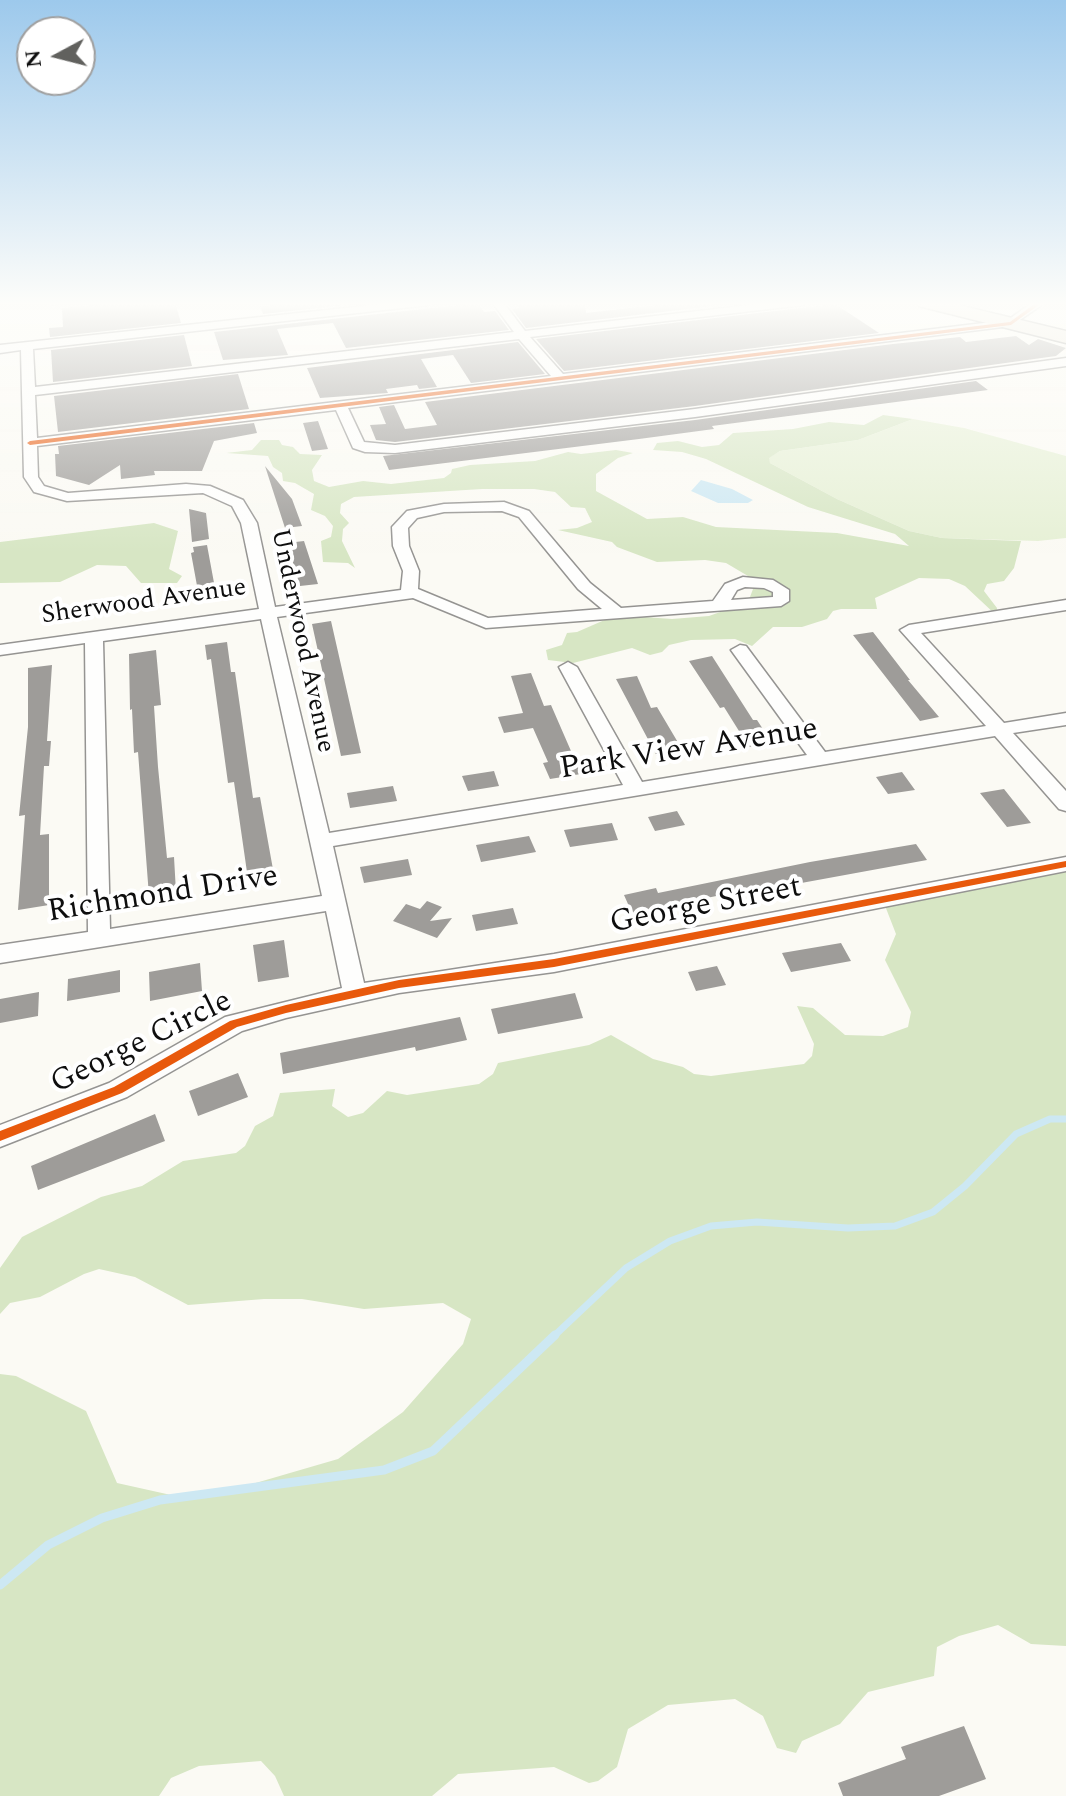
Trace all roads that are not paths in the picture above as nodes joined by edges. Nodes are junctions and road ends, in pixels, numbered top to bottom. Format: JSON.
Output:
{"nodes":[{"id":1,"x":28,"y":386,"type":"edge"},
{"id":2,"x":80,"y":386,"type":"edge"},
{"id":3,"x":499,"y":386,"type":"edge"},
{"id":4,"x":894,"y":386,"type":"edge"},
{"id":5,"x":28,"y":392,"type":"junction"},
{"id":6,"x":341,"y":406,"type":"junction"},
{"id":7,"x":30,"y":443,"type":"junction"},
{"id":8,"x":409,"y":594,"type":"junction"},
{"id":9,"x":720,"y":603,"type":"dead end"},
{"id":10,"x":1066,"y":605,"type":"edge"},
{"id":11,"x":268,"y":611,"type":"junction"},
{"id":12,"x":616,"y":612,"type":"junction"},
{"id":13,"x":94,"y":636,"type":"junction"},
{"id":14,"x":0,"y":650,"type":"edge"},
{"id":15,"x":740,"y":650,"type":"dead end"},
{"id":16,"x":568,"y":667,"type":"dead end"},
{"id":17,"x":1066,"y":719,"type":"edge"},
{"id":18,"x":1001,"y":729,"type":"junction"},
{"id":19,"x":821,"y":760,"type":"junction"},
{"id":20,"x":636,"y":790,"type":"junction"},
{"id":21,"x":1066,"y":804,"type":"edge"},
{"id":22,"x":321,"y":841,"type":"junction"},
{"id":23,"x":1066,"y":864,"type":"edge"},
{"id":24,"x":336,"y":902,"type":"junction"},
{"id":25,"x":99,"y":937,"type":"junction"},
{"id":26,"x":0,"y":954,"type":"edge"},
{"id":27,"x":355,"y":993,"type":"junction"},
{"id":28,"x":0,"y":1136,"type":"edge"}],
"edges":[{"from":1,"to":5,"type":"street","name":"Underwood Avenue"},
{"from":2,"to":5,"type":"street"},
{"from":3,"to":6,"type":"street"},
{"from":4,"to":6,"type":"street"},
{"from":5,"to":7,"type":"street","name":"Underwood Avenue"},
{"from":6,"to":7,"type":"street"},
{"from":7,"to":11,"type":"street","name":"Underwood Avenue"},
{"from":8,"to":11,"type":"street","name":"Sherwood Avenue"},
{"from":8,"to":12,"type":"street","name":"Sherwood Avenue"},
{"from":8,"to":12,"type":"street"},
{"from":9,"to":12,"type":"street","name":"Sherwood Avenue"},
{"from":10,"to":18,"type":"street"},
{"from":11,"to":13,"type":"street","name":"Sherwood Avenue"},
{"from":11,"to":22,"type":"street","name":"Underwood Avenue"},
{"from":13,"to":14,"type":"street","name":"Sherwood Avenue"},
{"from":13,"to":25,"type":"street"},
{"from":15,"to":19,"type":"street"},
{"from":16,"to":20,"type":"street"},
{"from":17,"to":18,"type":"street","name":"Park View Avenue"},
{"from":18,"to":19,"type":"street","name":"Park View Avenue"},
{"from":18,"to":21,"type":"street"},
{"from":19,"to":20,"type":"street","name":"Park View Avenue"},
{"from":20,"to":22,"type":"street","name":"Park View Avenue"},
{"from":22,"to":24,"type":"street","name":"Underwood Avenue"},
{"from":23,"to":27,"type":"street","name":"George Street"},
{"from":24,"to":25,"type":"street","name":"Richmond Drive"},
{"from":24,"to":27,"type":"street","name":"Underwood Avenue"},
{"from":25,"to":26,"type":"street","name":"Richmond Drive"},
{"from":27,"to":28,"type":"street","name":"George Circle"}]}
